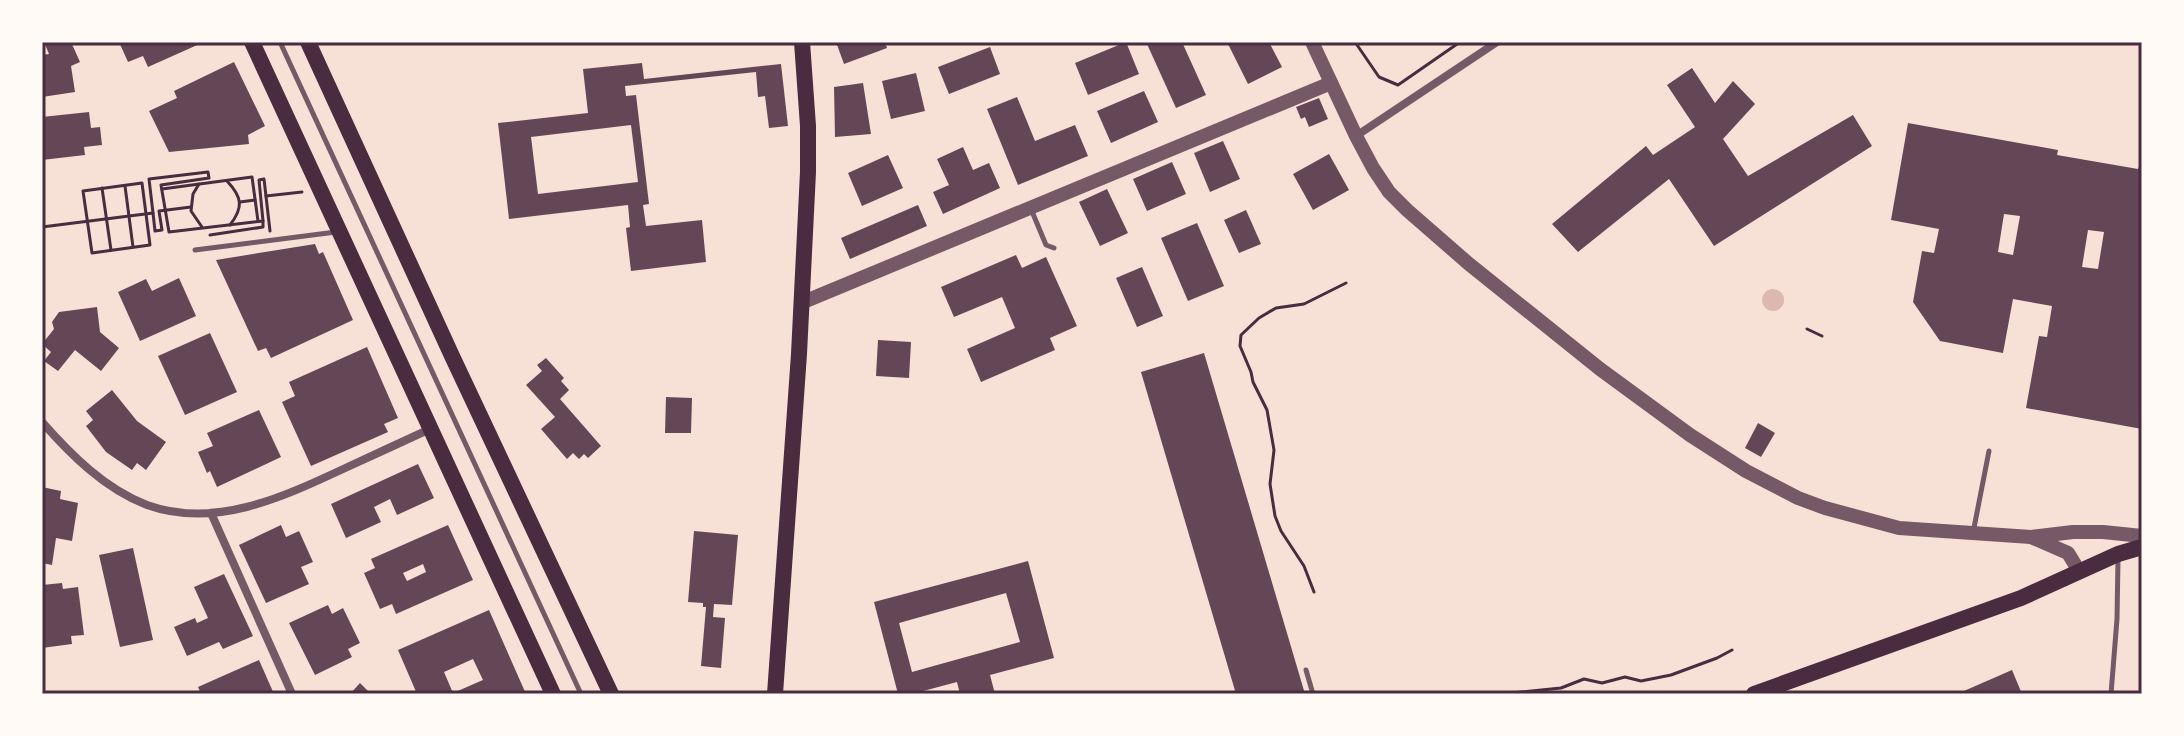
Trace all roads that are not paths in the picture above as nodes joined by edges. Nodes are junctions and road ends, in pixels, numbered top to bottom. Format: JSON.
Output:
{"nodes":[{"id":1,"x":252,"y":42,"type":"edge"},
{"id":2,"x":280,"y":42,"type":"edge"},
{"id":3,"x":308,"y":42,"type":"edge"},
{"id":4,"x":802,"y":42,"type":"edge"},
{"id":5,"x":1312,"y":42,"type":"edge"},
{"id":6,"x":1497,"y":42,"type":"edge"},
{"id":7,"x":1331,"y":83,"type":"junction"},
{"id":8,"x":1356,"y":136,"type":"junction"},
{"id":9,"x":1030,"y":208,"type":"junction"},
{"id":10,"x":341,"y":231,"type":"junction"},
{"id":11,"x":1054,"y":248,"type":"dead end"},
{"id":12,"x":195,"y":250,"type":"dead end"},
{"id":13,"x":801,"y":303,"type":"junction"},
{"id":14,"x":42,"y":422,"type":"edge"},
{"id":15,"x":431,"y":429,"type":"junction"},
{"id":16,"x":1989,"y":451,"type":"dead end"},
{"id":17,"x":211,"y":513,"type":"junction"},
{"id":18,"x":1972,"y":534,"type":"junction"},
{"id":19,"x":2142,"y":536,"type":"edge"},
{"id":20,"x":2031,"y":537,"type":"junction"},
{"id":21,"x":2142,"y":547,"type":"edge"},
{"id":22,"x":2118,"y":554,"type":"junction"},
{"id":23,"x":2079,"y":571,"type":"junction"},
{"id":24,"x":1306,"y":670,"type":"dead end"},
{"id":25,"x":292,"y":694,"type":"edge"},
{"id":26,"x":553,"y":694,"type":"edge"},
{"id":27,"x":581,"y":694,"type":"edge"},
{"id":28,"x":611,"y":694,"type":"edge"},
{"id":29,"x":775,"y":694,"type":"edge"},
{"id":30,"x":1313,"y":694,"type":"edge"},
{"id":31,"x":1754,"y":694,"type":"edge"},
{"id":32,"x":2111,"y":694,"type":"edge"}],
"edges":[{"from":1,"to":10,"type":"main road"},
{"from":2,"to":27,"type":"lane"},
{"from":3,"to":28,"type":"main road"},
{"from":4,"to":13,"type":"main road"},
{"from":5,"to":7,"type":"street"},
{"from":6,"to":8,"type":"street"},
{"from":7,"to":8,"type":"street"},
{"from":7,"to":9,"type":"street"},
{"from":8,"to":18,"type":"street"},
{"from":9,"to":11,"type":"lane"},
{"from":9,"to":13,"type":"street"},
{"from":10,"to":12,"type":"lane"},
{"from":10,"to":15,"type":"main road"},
{"from":13,"to":29,"type":"main road"},
{"from":14,"to":17,"type":"street"},
{"from":15,"to":17,"type":"street"},
{"from":15,"to":26,"type":"main road"},
{"from":16,"to":18,"type":"lane"},
{"from":17,"to":25,"type":"street"},
{"from":18,"to":20,"type":"street"},
{"from":19,"to":20,"type":"street"},
{"from":20,"to":23,"type":"street"},
{"from":21,"to":22,"type":"main road"},
{"from":22,"to":23,"type":"main road"},
{"from":22,"to":32,"type":"lane"},
{"from":23,"to":31,"type":"main road"},
{"from":24,"to":30,"type":"lane"}]}
